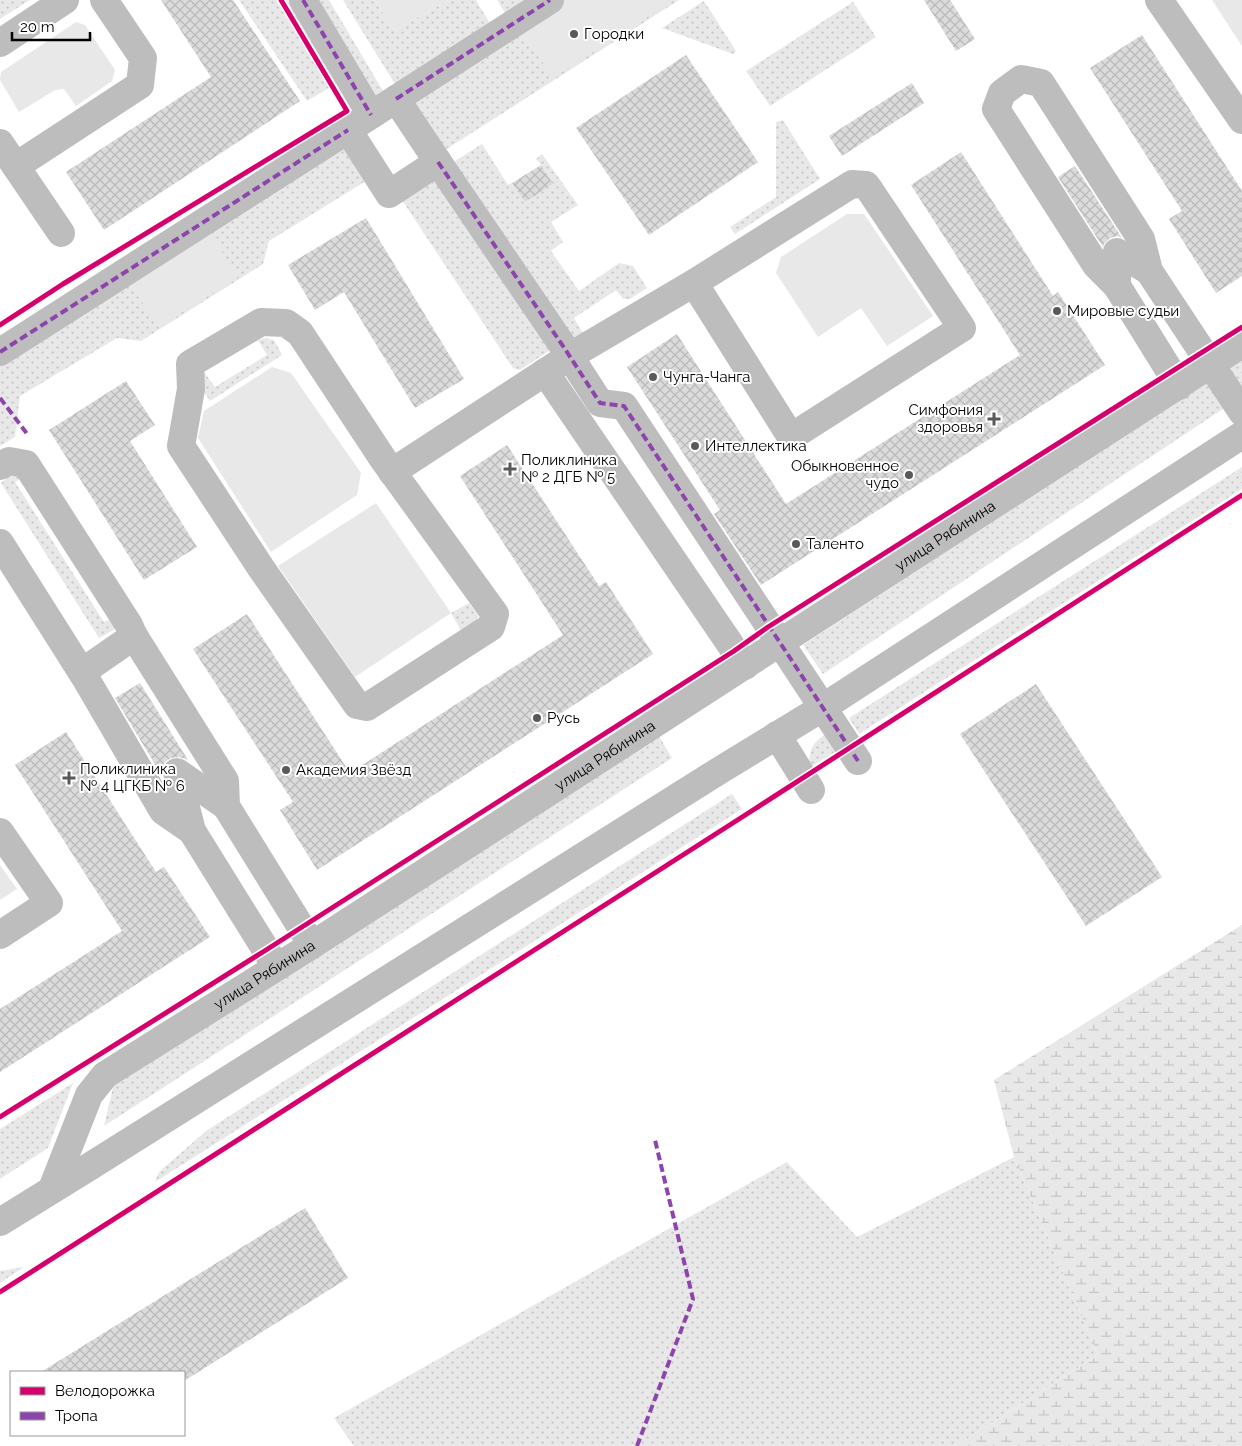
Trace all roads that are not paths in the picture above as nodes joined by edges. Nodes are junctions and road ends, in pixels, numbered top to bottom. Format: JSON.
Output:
{"nodes":[{"id":1,"x":66,"y":0,"type":"edge"},
{"id":2,"x":104,"y":0,"type":"edge"},
{"id":3,"x":303,"y":0,"type":"edge"},
{"id":4,"x":550,"y":0,"type":"edge"},
{"id":5,"x":1159,"y":0,"type":"edge"},
{"id":6,"x":0,"y":43,"type":"edge"},
{"id":7,"x":396,"y":99,"type":"junction"},
{"id":8,"x":371,"y":114,"type":"junction"},
{"id":9,"x":1242,"y":120,"type":"edge"},
{"id":10,"x":348,"y":130,"type":"junction"},
{"id":11,"x":0,"y":143,"type":"edge"},
{"id":12,"x":438,"y":162,"type":"junction"},
{"id":13,"x":16,"y":166,"type":"junction"},
{"id":14,"x":61,"y":233,"type":"dead end"},
{"id":15,"x":1149,"y":271,"type":"junction"},
{"id":16,"x":694,"y":283,"type":"junction"},
{"id":17,"x":1117,"y":286,"type":"junction"},
{"id":18,"x":1242,"y":344,"type":"edge"},
{"id":19,"x":0,"y":352,"type":"edge"},
{"id":20,"x":570,"y":356,"type":"junction"},
{"id":21,"x":1211,"y":365,"type":"junction"},
{"id":22,"x":546,"y":372,"type":"junction"},
{"id":23,"x":1178,"y":386,"type":"junction"},
{"id":24,"x":1242,"y":412,"type":"edge"},
{"id":25,"x":1242,"y":435,"type":"edge"},
{"id":26,"x":0,"y":466,"type":"edge"},
{"id":27,"x":392,"y":472,"type":"junction"},
{"id":28,"x":0,"y":544,"type":"edge"},
{"id":29,"x":134,"y":636,"type":"junction"},
{"id":30,"x":779,"y":644,"type":"junction"},
{"id":31,"x":744,"y":666,"type":"junction"},
{"id":32,"x":82,"y":672,"type":"junction"},
{"id":33,"x":822,"y":708,"type":"junction"},
{"id":34,"x":777,"y":735,"type":"junction"},
{"id":35,"x":858,"y":762,"type":"dead end"},
{"id":36,"x":811,"y":790,"type":"dead end"},
{"id":37,"x":226,"y":806,"type":"junction"},
{"id":38,"x":192,"y":831,"type":"junction"},
{"id":39,"x":0,"y":832,"type":"edge"},
{"id":40,"x":0,"y":935,"type":"edge"},
{"id":41,"x":312,"y":945,"type":"junction"},
{"id":42,"x":276,"y":967,"type":"junction"},
{"id":43,"x":52,"y":1189,"type":"junction"},
{"id":44,"x":0,"y":1222,"type":"edge"}],
"edges":[{"from":1,"to":6,"type":"street"},
{"from":2,"to":13,"type":"street"},
{"from":3,"to":8,"type":"street"},
{"from":4,"to":7,"type":"street"},
{"from":5,"to":9,"type":"street"},
{"from":7,"to":8,"type":"street"},
{"from":7,"to":12,"type":"street"},
{"from":8,"to":10,"type":"street"},
{"from":10,"to":12,"type":"street"},
{"from":10,"to":19,"type":"street"},
{"from":11,"to":13,"type":"street"},
{"from":12,"to":20,"type":"street"},
{"from":13,"to":14,"type":"street"},
{"from":15,"to":17,"type":"street"},
{"from":15,"to":17,"type":"street"},
{"from":15,"to":21,"type":"street"},
{"from":16,"to":16,"type":"street"},
{"from":16,"to":20,"type":"street"},
{"from":17,"to":23,"type":"street"},
{"from":18,"to":21,"type":"street","name":"улица Рябинина"},
{"from":20,"to":22,"type":"street"},
{"from":20,"to":30,"type":"street"},
{"from":21,"to":23,"type":"street","name":"улица Рябинина"},
{"from":21,"to":24,"type":"street"},
{"from":22,"to":27,"type":"street"},
{"from":22,"to":31,"type":"street"},
{"from":23,"to":30,"type":"street","name":"улица Рябинина"},
{"from":25,"to":33,"type":"street"},
{"from":26,"to":29,"type":"street"},
{"from":27,"to":27,"type":"street"},
{"from":28,"to":32,"type":"street"},
{"from":29,"to":32,"type":"street"},
{"from":29,"to":37,"type":"street"},
{"from":30,"to":31,"type":"street","name":"улица Рябинина"},
{"from":30,"to":33,"type":"street"},
{"from":31,"to":41,"type":"street","name":"улица Рябинина"},
{"from":32,"to":38,"type":"street"},
{"from":33,"to":34,"type":"street"},
{"from":33,"to":35,"type":"street"},
{"from":34,"to":36,"type":"street"},
{"from":34,"to":43,"type":"street"},
{"from":37,"to":38,"type":"street"},
{"from":37,"to":41,"type":"street"},
{"from":38,"to":42,"type":"street"},
{"from":39,"to":40,"type":"street"},
{"from":41,"to":42,"type":"street","name":"улица Рябинина"},
{"from":42,"to":43,"type":"street","name":"улица Рябинина"},
{"from":43,"to":44,"type":"street"}]}
